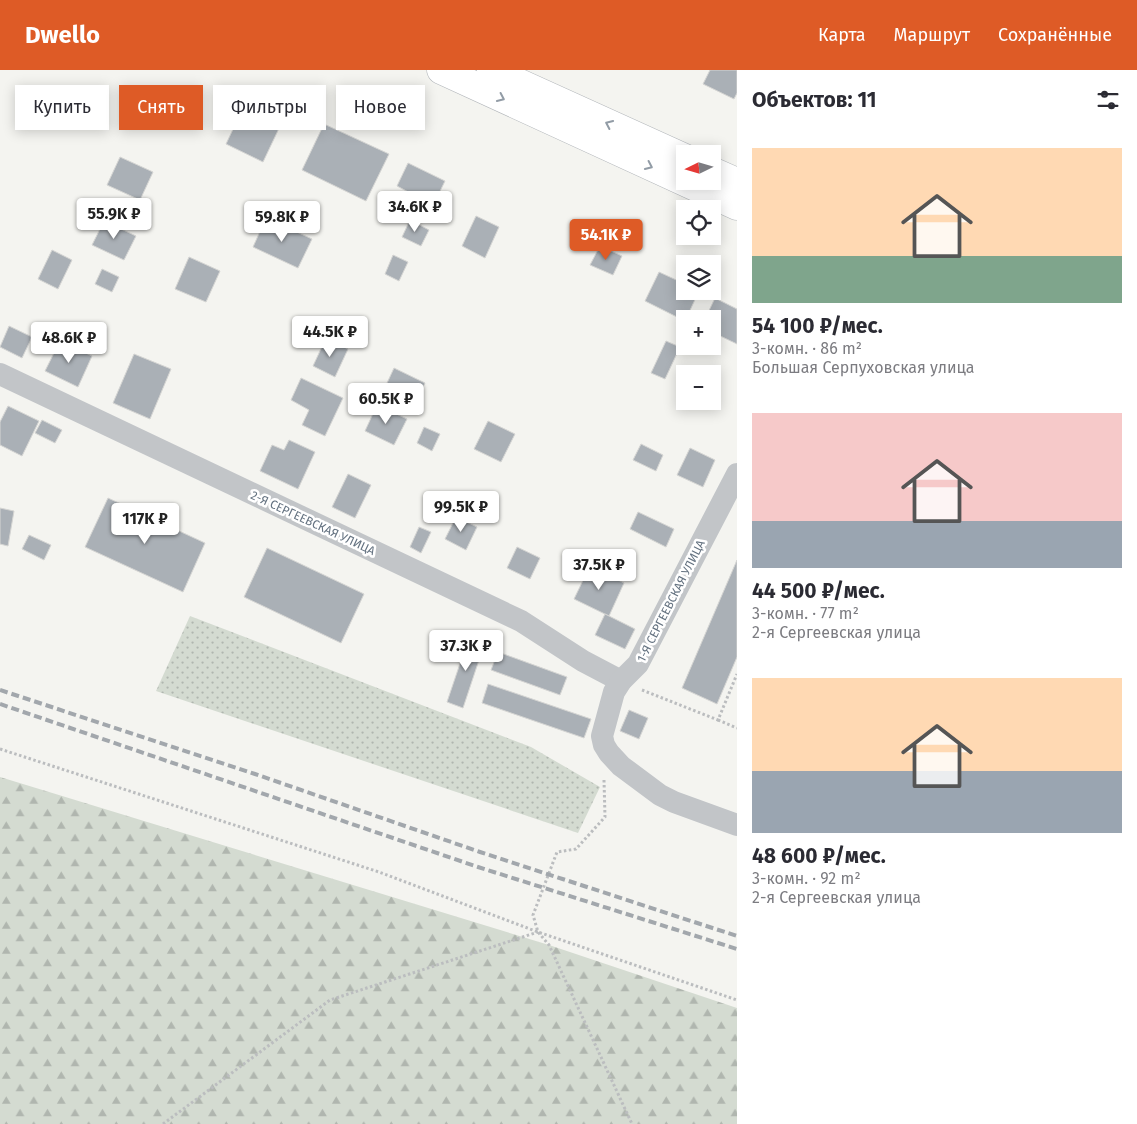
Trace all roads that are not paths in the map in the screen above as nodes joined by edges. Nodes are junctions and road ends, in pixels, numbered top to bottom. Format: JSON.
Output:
{"nodes":[{"id":1,"x":441,"y":70,"type":"edge"},
{"id":2,"x":491,"y":70,"type":"edge"},
{"id":3,"x":676,"y":154,"type":"edge"},
{"id":4,"x":721,"y":175,"type":"edge"},
{"id":5,"x":737,"y":182,"type":"edge"},
{"id":6,"x":737,"y":206,"type":"edge"},
{"id":7,"x":0,"y":374,"type":"edge"},
{"id":8,"x":737,"y":474,"type":"edge"},
{"id":9,"x":621,"y":681,"type":"junction"},
{"id":10,"x":737,"y":826,"type":"edge"}],
"edges":[{"from":1,"to":6,"type":"main road","one_way":true},
{"from":3,"to":2,"type":"main road","one_way":true},
{"from":4,"to":5,"type":"main road"},
{"from":7,"to":9,"type":"street","name":"2-Я СЕРГЕЕВСКАЯ УЛИЦА"},
{"from":8,"to":9,"type":"street","name":"1-Я СЕРГЕЕВСКАЯ УЛИЦА"},
{"from":9,"to":10,"type":"street","name":"1-Я СЕРГЕЕВСКАЯ УЛИЦА"}]}
